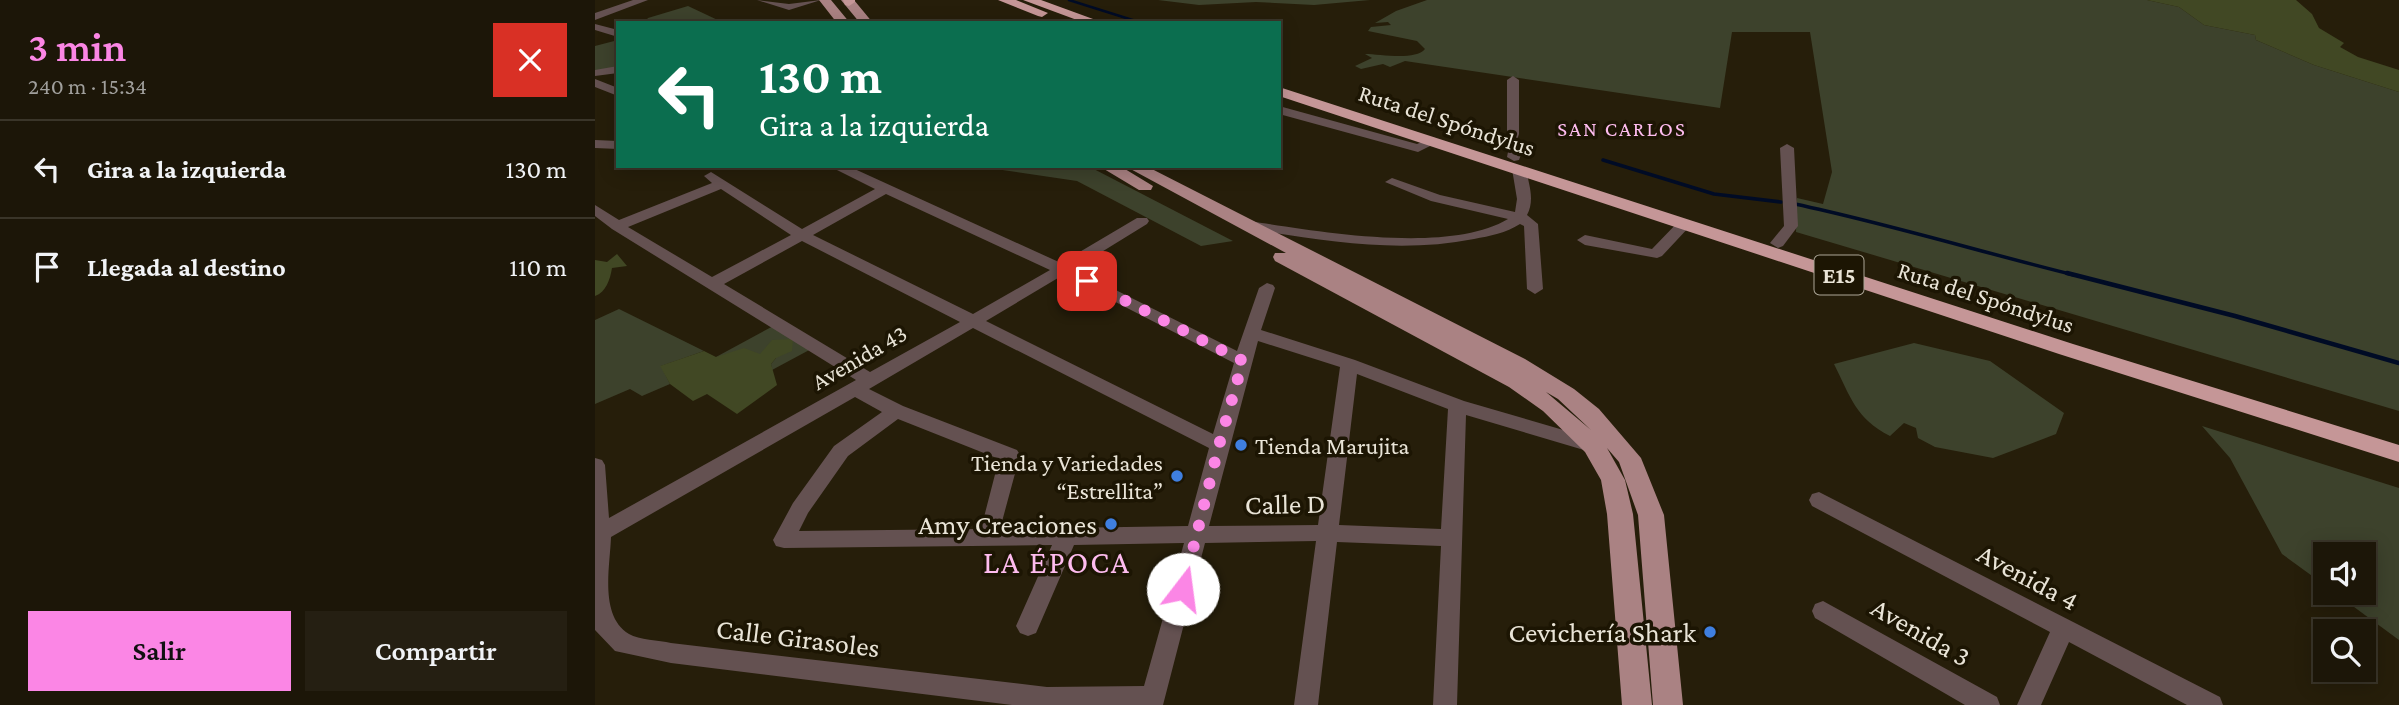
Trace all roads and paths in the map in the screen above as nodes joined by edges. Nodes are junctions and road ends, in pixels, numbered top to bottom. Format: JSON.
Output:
{"nodes":[{"id":1,"x":643,"y":0,"type":"edge"},
{"id":2,"x":762,"y":0,"type":"edge"},
{"id":3,"x":816,"y":0,"type":"edge"},
{"id":4,"x":825,"y":0,"type":"edge"},
{"id":5,"x":1004,"y":0,"type":"edge"},
{"id":6,"x":1029,"y":0,"type":"edge"},
{"id":7,"x":848,"y":1,"type":"edge"},
{"id":8,"x":595,"y":3,"type":"edge"},
{"id":9,"x":615,"y":10,"type":"junction"},
{"id":10,"x":595,"y":16,"type":"edge"},
{"id":11,"x":842,"y":21,"type":"edge"},
{"id":12,"x":865,"y":21,"type":"edge"},
{"id":13,"x":1065,"y":21,"type":"edge"},
{"id":14,"x":1092,"y":21,"type":"edge"},
{"id":15,"x":595,"y":27,"type":"edge"},
{"id":16,"x":616,"y":33,"type":"edge"},
{"id":17,"x":616,"y":69,"type":"edge"},
{"id":18,"x":595,"y":73,"type":"edge"},
{"id":19,"x":1513,"y":80,"type":"dead end"},
{"id":20,"x":1281,"y":82,"type":"edge"},
{"id":21,"x":595,"y":83,"type":"edge"},
{"id":22,"x":616,"y":91,"type":"edge"},
{"id":23,"x":1281,"y":92,"type":"edge"},
{"id":24,"x":1281,"y":111,"type":"edge"},
{"id":25,"x":1433,"y":141,"type":"junction"},
{"id":26,"x":595,"y":144,"type":"edge"},
{"id":27,"x":616,"y":145,"type":"edge"},
{"id":28,"x":1787,"y":148,"type":"dead end"},
{"id":29,"x":1516,"y":163,"type":"junction"},
{"id":30,"x":840,"y":168,"type":"edge"},
{"id":31,"x":1111,"y":168,"type":"edge"},
{"id":32,"x":1137,"y":168,"type":"edge"},
{"id":33,"x":1392,"y":182,"type":"dead end"},
{"id":34,"x":885,"y":189,"type":"junction"},
{"id":35,"x":595,"y":209,"type":"edge"},
{"id":36,"x":1519,"y":217,"type":"junction"},
{"id":37,"x":1142,"y":221,"type":"dead end"},
{"id":38,"x":1685,"y":223,"type":"junction"},
{"id":39,"x":1248,"y":225,"type":"junction"},
{"id":40,"x":617,"y":226,"type":"junction"},
{"id":41,"x":800,"y":234,"type":"junction"},
{"id":42,"x":1585,"y":240,"type":"dead end"},
{"id":43,"x":1778,"y":243,"type":"junction"},
{"id":44,"x":1064,"y":270,"type":"junction"},
{"id":45,"x":712,"y":284,"type":"junction"},
{"id":46,"x":1268,"y":288,"type":"dead end"},
{"id":47,"x":1535,"y":289,"type":"dead end"},
{"id":48,"x":975,"y":320,"type":"junction"},
{"id":49,"x":1251,"y":333,"type":"junction"},
{"id":50,"x":1243,"y":361,"type":"junction"},
{"id":51,"x":1349,"y":364,"type":"junction"},
{"id":52,"x":863,"y":386,"type":"junction"},
{"id":53,"x":1457,"y":406,"type":"junction"},
{"id":54,"x":896,"y":411,"type":"junction"},
{"id":55,"x":2399,"y":440,"type":"edge"},
{"id":56,"x":1219,"y":445,"type":"junction"},
{"id":57,"x":1594,"y":446,"type":"junction"},
{"id":58,"x":2399,"y":454,"type":"edge"},
{"id":59,"x":595,"y":465,"type":"edge"},
{"id":60,"x":1819,"y":500,"type":"dead end"},
{"id":61,"x":598,"y":529,"type":"edge"},
{"id":62,"x":1326,"y":533,"type":"junction"},
{"id":63,"x":1197,"y":536,"type":"junction"},
{"id":64,"x":984,"y":537,"type":"junction"},
{"id":65,"x":1066,"y":538,"type":"junction"},
{"id":66,"x":1452,"y":538,"type":"junction"},
{"id":67,"x":1823,"y":611,"type":"dead end"},
{"id":68,"x":1028,"y":626,"type":"dead end"},
{"id":69,"x":2063,"y":629,"type":"junction"},
{"id":70,"x":1153,"y":701,"type":"edge"},
{"id":71,"x":1307,"y":705,"type":"edge"},
{"id":72,"x":1445,"y":705,"type":"edge"},
{"id":73,"x":1637,"y":705,"type":"edge"},
{"id":74,"x":1668,"y":705,"type":"edge"},
{"id":75,"x":1988,"y":705,"type":"edge"},
{"id":76,"x":2029,"y":705,"type":"edge"},
{"id":77,"x":2211,"y":705,"type":"edge"}],
"edges":[{"from":1,"to":9,"type":"street"},
{"from":2,"to":3,"type":"street"},
{"from":4,"to":11,"type":"main road"},
{"from":5,"to":13,"type":"highway"},
{"from":6,"to":14,"type":"highway"},
{"from":7,"to":12,"type":"main road"},
{"from":8,"to":9,"type":"street"},
{"from":9,"to":10,"type":"street"},
{"from":15,"to":16,"type":"street"},
{"from":17,"to":18,"type":"street"},
{"from":19,"to":29,"type":"street"},
{"from":20,"to":29,"type":"highway","name":"Ruta del Spóndylus","number":"E15"},
{"from":21,"to":22,"type":"street"},
{"from":23,"to":25,"type":"highway","name":"Ruta del Spóndylus","number":"E15"},
{"from":24,"to":25,"type":"street"},
{"from":25,"to":29,"type":"highway","name":"Ruta del Spóndylus","number":"E15"},
{"from":26,"to":27,"type":"street"},
{"from":28,"to":43,"type":"street"},
{"from":29,"to":36,"type":"street"},
{"from":29,"to":38,"type":"highway","name":"Ruta del Spóndylus","number":"E15"},
{"from":29,"to":43,"type":"highway","name":"Ruta del Spóndylus","number":"E15"},
{"from":30,"to":34,"type":"street"},
{"from":31,"to":57,"type":"main road"},
{"from":32,"to":39,"type":"main road"},
{"from":33,"to":36,"type":"street"},
{"from":34,"to":41,"type":"street"},
{"from":34,"to":44,"type":"street"},
{"from":35,"to":40,"type":"street"},
{"from":36,"to":39,"type":"street"},
{"from":36,"to":47,"type":"street"},
{"from":37,"to":44,"type":"street","name":"Avenida 43"},
{"from":38,"to":42,"type":"street"},
{"from":38,"to":58,"type":"highway","name":"Ruta del Spóndylus","number":"E15"},
{"from":39,"to":74,"type":"main road"},
{"from":40,"to":41,"type":"street"},
{"from":40,"to":45,"type":"street"},
{"from":41,"to":45,"type":"street"},
{"from":41,"to":48,"type":"street"},
{"from":43,"to":55,"type":"highway","name":"Ruta del Spóndylus","number":"E15"},
{"from":44,"to":48,"type":"street","name":"Avenida 43"},
{"from":44,"to":50,"type":"street"},
{"from":45,"to":52,"type":"street"},
{"from":46,"to":49,"type":"street"},
{"from":48,"to":52,"type":"street","name":"Avenida 43"},
{"from":48,"to":56,"type":"street"},
{"from":49,"to":50,"type":"street"},
{"from":49,"to":51,"type":"street"},
{"from":50,"to":56,"type":"street"},
{"from":51,"to":53,"type":"street"},
{"from":51,"to":62,"type":"street"},
{"from":52,"to":54,"type":"street"},
{"from":52,"to":61,"type":"street","name":"Avenida 43"},
{"from":53,"to":57,"type":"street"},
{"from":53,"to":66,"type":"street"},
{"from":54,"to":64,"type":"street"},
{"from":54,"to":64,"type":"street","name":"Calle D"},
{"from":56,"to":63,"type":"street"},
{"from":57,"to":73,"type":"main road"},
{"from":59,"to":61,"type":"street","name":"Calle Girasoles"},
{"from":60,"to":69,"type":"street","name":"Avenida 4"},
{"from":61,"to":70,"type":"street","name":"Calle Girasoles"},
{"from":62,"to":63,"type":"street","name":"Calle D"},
{"from":62,"to":66,"type":"street","name":"Calle D"},
{"from":62,"to":71,"type":"street"},
{"from":63,"to":65,"type":"street","name":"Calle D"},
{"from":63,"to":70,"type":"street"},
{"from":64,"to":65,"type":"street","name":"Calle D"},
{"from":65,"to":68,"type":"street"},
{"from":66,"to":72,"type":"street"},
{"from":67,"to":75,"type":"street","name":"Avenida 3"},
{"from":69,"to":76,"type":"street"},
{"from":69,"to":77,"type":"street","name":"Avenida 4"}]}
